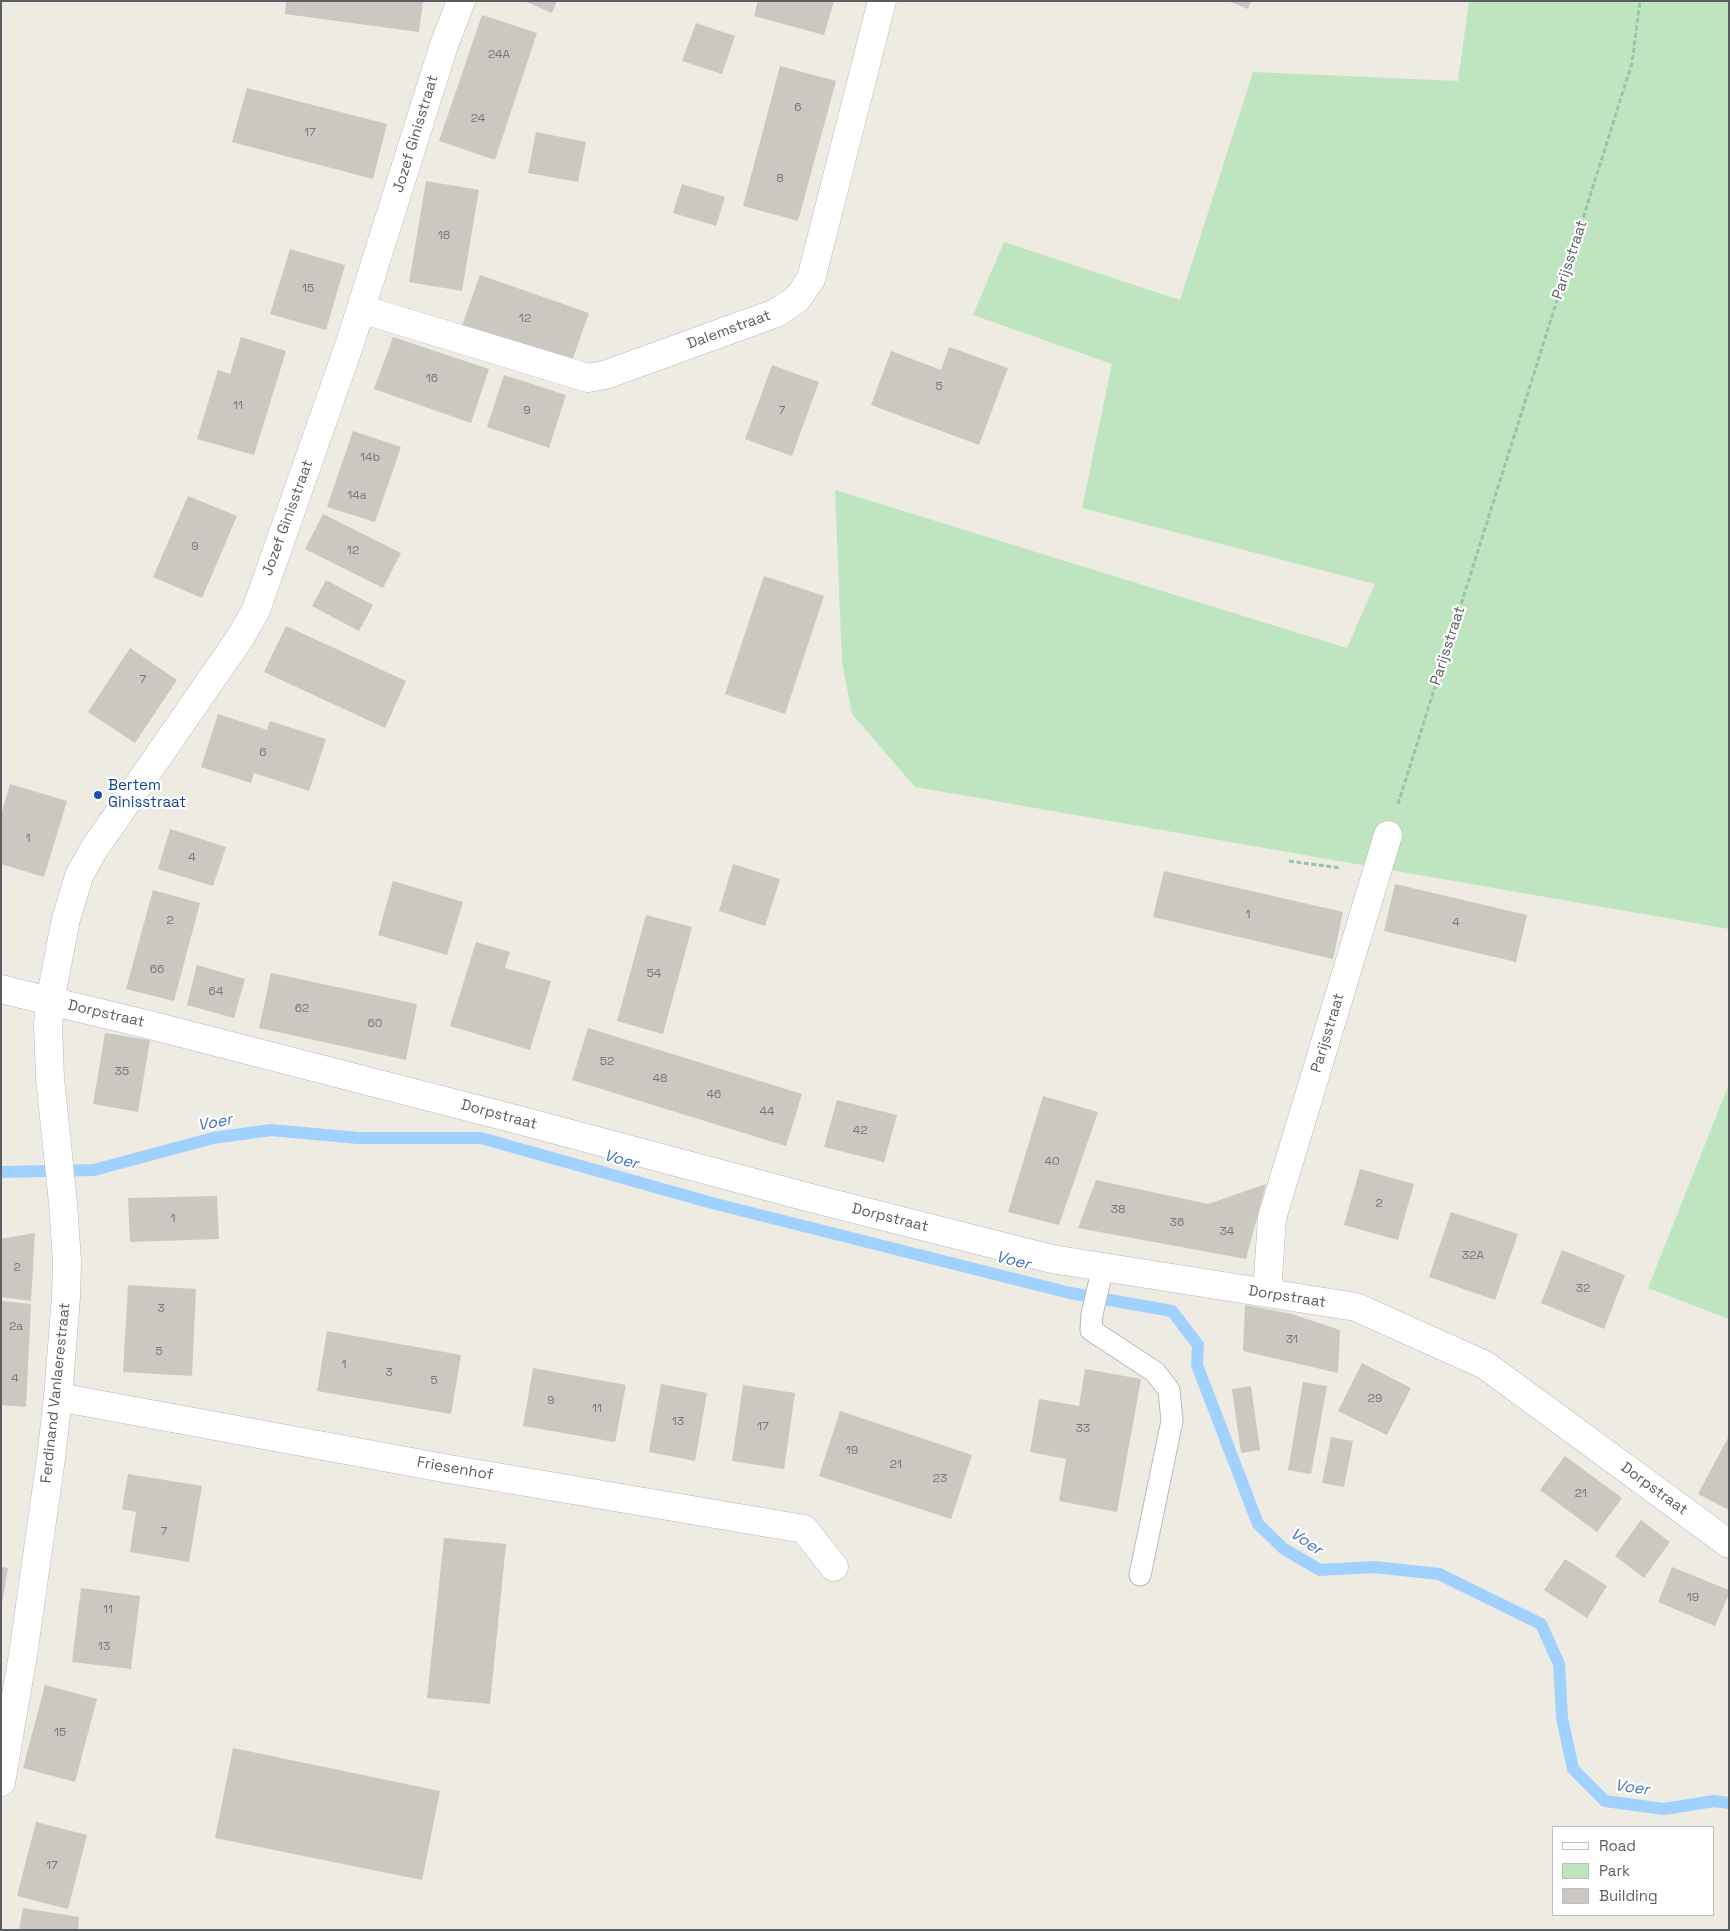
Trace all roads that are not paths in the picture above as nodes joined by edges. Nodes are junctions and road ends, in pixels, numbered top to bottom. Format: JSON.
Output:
{"nodes":[{"id":1,"x":461,"y":1,"type":"edge"},
{"id":2,"x":882,"y":1,"type":"edge"},
{"id":3,"x":361,"y":309,"type":"junction"},
{"id":4,"x":1388,"y":835,"type":"road end"},
{"id":5,"x":1,"y":990,"type":"edge"},
{"id":6,"x":50,"y":1001,"type":"junction"},
{"id":7,"x":1100,"y":1276,"type":"junction"},
{"id":8,"x":1267,"y":1293,"type":"junction"},
{"id":9,"x":58,"y":1397,"type":"junction"},
{"id":10,"x":1729,"y":1544,"type":"edge"},
{"id":11,"x":834,"y":1567,"type":"dead end"},
{"id":12,"x":1140,"y":1575,"type":"dead end"},
{"id":13,"x":1,"y":1782,"type":"edge"}],
"edges":[{"from":1,"to":3,"type":"street","name":"Jozef Ginisstraat"},
{"from":2,"to":3,"type":"street","name":"Dalemstraat"},
{"from":3,"to":6,"type":"street","name":"Jozef Ginisstraat"},
{"from":4,"to":8,"type":"street","name":"Parijsstraat"},
{"from":5,"to":6,"type":"street","name":"Dorpstraat"},
{"from":6,"to":7,"type":"street","name":"Dorpstraat"},
{"from":6,"to":9,"type":"street","name":"Ferdinand Vanlaerestraat"},
{"from":7,"to":8,"type":"street","name":"Dorpstraat"},
{"from":7,"to":12,"type":"lane"},
{"from":8,"to":10,"type":"street","name":"Dorpstraat"},
{"from":9,"to":11,"type":"street","name":"Friesenhof"},
{"from":9,"to":13,"type":"street","name":"Ferdinand Vanlaerestraat"}]}
